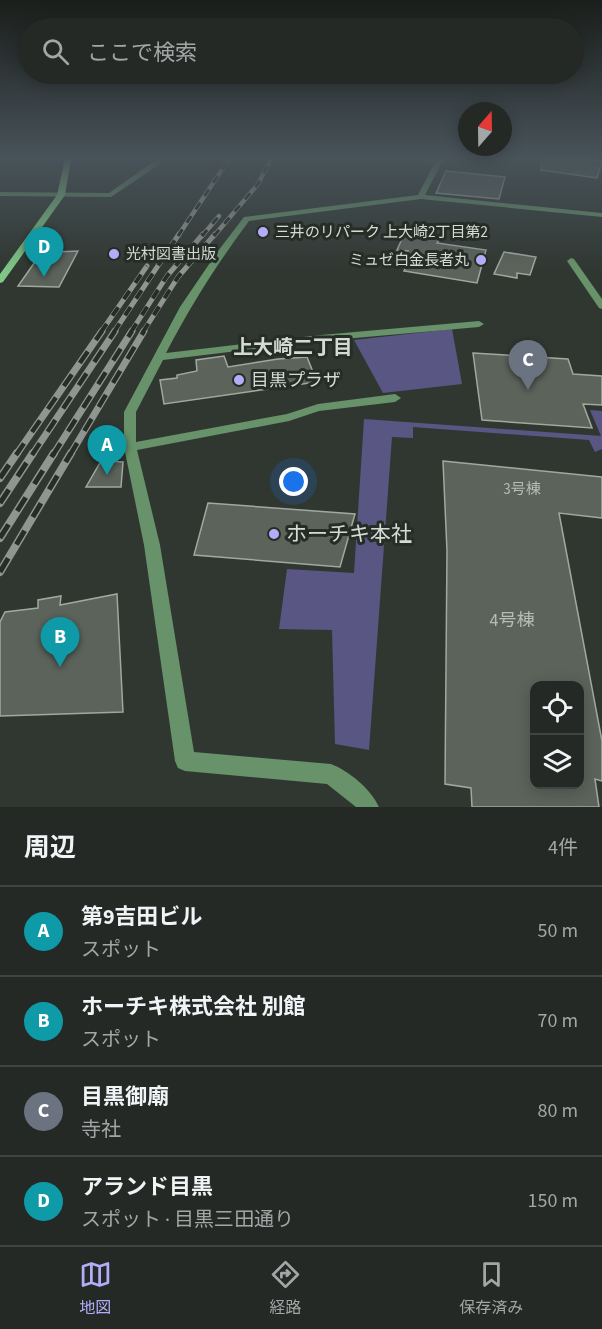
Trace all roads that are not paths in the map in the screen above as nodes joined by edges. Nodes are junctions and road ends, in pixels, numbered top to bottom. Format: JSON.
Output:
{"nodes":[{"id":1,"x":60,"y":197,"type":"edge"},
{"id":2,"x":421,"y":197,"type":"joint"},
{"id":3,"x":602,"y":214,"type":"edge"},
{"id":4,"x":571,"y":261,"type":"dead end"},
{"id":5,"x":2,"y":275,"type":"edge"},
{"id":6,"x":602,"y":306,"type":"edge"},
{"id":7,"x":479,"y":324,"type":"dead end"},
{"id":8,"x":160,"y":357,"type":"junction"},
{"id":9,"x":395,"y":398,"type":"dead end"},
{"id":10,"x":130,"y":447,"type":"junction"},
{"id":11,"x":368,"y":807,"type":"edge"}],
"edges":[{"from":1,"to":5,"type":"street"},
{"from":2,"to":3,"type":"street"},
{"from":2,"to":8,"type":"street"},
{"from":4,"to":6,"type":"street"},
{"from":7,"to":8,"type":"street"},
{"from":8,"to":10,"type":"street"},
{"from":9,"to":10,"type":"street"},
{"from":10,"to":11,"type":"street"}]}
